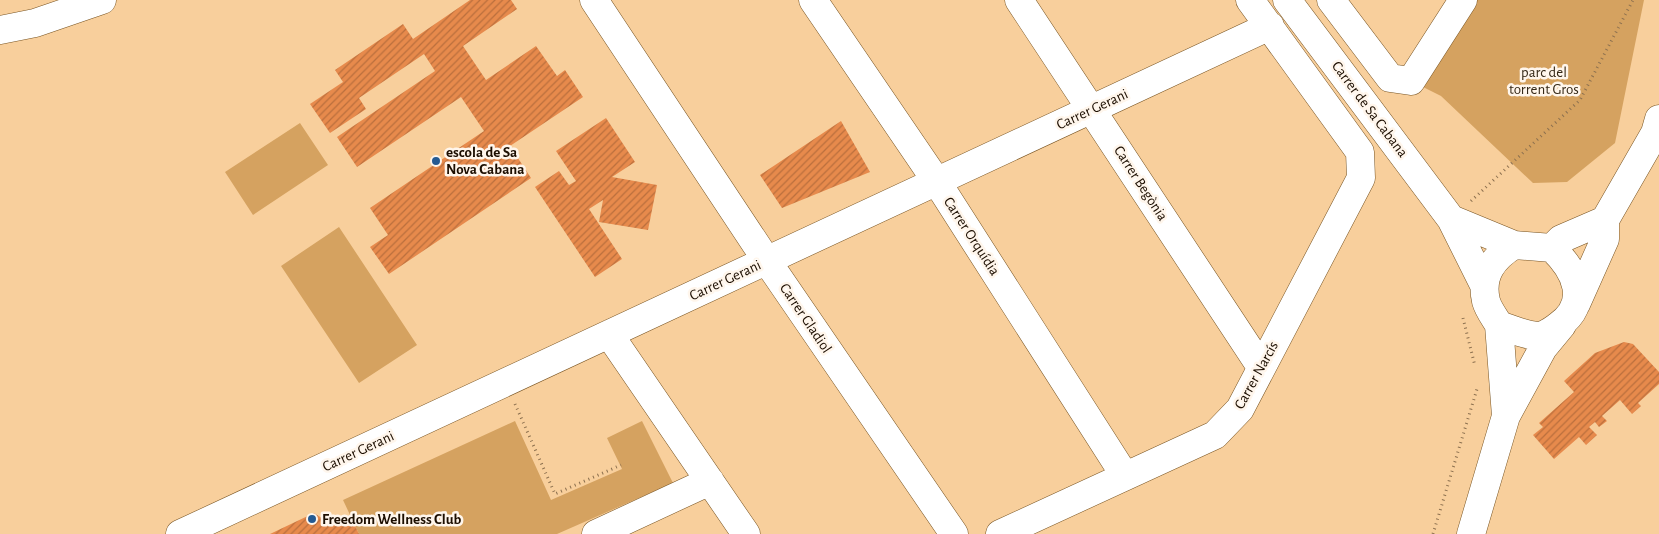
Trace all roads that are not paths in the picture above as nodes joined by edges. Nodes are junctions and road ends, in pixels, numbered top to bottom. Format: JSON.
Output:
{"nodes":[{"id":1,"x":102,"y":0,"type":"edge"},
{"id":2,"x":594,"y":0,"type":"edge"},
{"id":3,"x":813,"y":0,"type":"edge"},
{"id":4,"x":1019,"y":0,"type":"edge"},
{"id":5,"x":1250,"y":0,"type":"edge"},
{"id":6,"x":1287,"y":0,"type":"edge"},
{"id":7,"x":1331,"y":0,"type":"edge"},
{"id":8,"x":1463,"y":0,"type":"edge"},
{"id":9,"x":1270,"y":26,"type":"junction"},
{"id":10,"x":0,"y":30,"type":"edge"},
{"id":11,"x":1092,"y":109,"type":"junction"},
{"id":12,"x":1659,"y":118,"type":"edge"},
{"id":13,"x":937,"y":182,"type":"junction"},
{"id":14,"x":1451,"y":219,"type":"junction"},
{"id":15,"x":1605,"y":220,"type":"junction"},
{"id":16,"x":1514,"y":245,"type":"junction"},
{"id":17,"x":1552,"y":248,"type":"junction"},
{"id":18,"x":767,"y":260,"type":"junction"},
{"id":19,"x":1484,"y":285,"type":"junction"},
{"id":20,"x":1570,"y":315,"type":"junction"},
{"id":21,"x":1499,"y":325,"type":"junction"},
{"id":22,"x":609,"y":334,"type":"junction"},
{"id":23,"x":1261,"y":367,"type":"junction"},
{"id":24,"x":1506,"y":416,"type":"junction"},
{"id":25,"x":1125,"y":476,"type":"junction"},
{"id":26,"x":710,"y":481,"type":"junction"},
{"id":27,"x":180,"y":534,"type":"edge"},
{"id":28,"x":596,"y":534,"type":"edge"},
{"id":29,"x":746,"y":534,"type":"edge"},
{"id":30,"x":954,"y":534,"type":"edge"},
{"id":31,"x":1000,"y":534,"type":"edge"},
{"id":32,"x":1471,"y":534,"type":"edge"}],
"edges":[{"from":1,"to":10,"type":"street"},
{"from":2,"to":18,"type":"street","name":"Carrer Gladiol"},
{"from":3,"to":13,"type":"street","name":"Carrer Orquídia"},
{"from":4,"to":11,"type":"street","name":"Carrer Begònia"},
{"from":5,"to":9,"type":"street"},
{"from":6,"to":14,"type":"street","name":"Carrer de Sa Cabana"},
{"from":7,"to":8,"type":"street"},
{"from":9,"to":11,"type":"street","name":"Carrer Gerani"},
{"from":9,"to":23,"type":"street","name":"Carrer Narcís"},
{"from":11,"to":13,"type":"street","name":"Carrer Gerani"},
{"from":11,"to":23,"type":"street","name":"Carrer Begònia"},
{"from":12,"to":15,"type":"street"},
{"from":13,"to":18,"type":"street","name":"Carrer Gerani"},
{"from":13,"to":25,"type":"street","name":"Carrer Orquídia"},
{"from":14,"to":16,"type":"street"},
{"from":14,"to":19,"type":"street","name":"Carrer de Sa Cabana"},
{"from":15,"to":17,"type":"street"},
{"from":15,"to":20,"type":"street"},
{"from":16,"to":17,"type":"street"},
{"from":16,"to":19,"type":"street"},
{"from":17,"to":20,"type":"street"},
{"from":18,"to":22,"type":"street","name":"Carrer Gerani"},
{"from":18,"to":30,"type":"street","name":"Carrer Gladiol"},
{"from":19,"to":21,"type":"street"},
{"from":20,"to":21,"type":"street"},
{"from":20,"to":24,"type":"street"},
{"from":21,"to":24,"type":"street"},
{"from":22,"to":26,"type":"street"},
{"from":22,"to":27,"type":"street","name":"Carrer Gerani"},
{"from":23,"to":25,"type":"street","name":"Carrer Narcís"},
{"from":24,"to":32,"type":"street"},
{"from":25,"to":31,"type":"street","name":"Carrer Narcís"},
{"from":26,"to":28,"type":"street"},
{"from":26,"to":29,"type":"street"}]}
